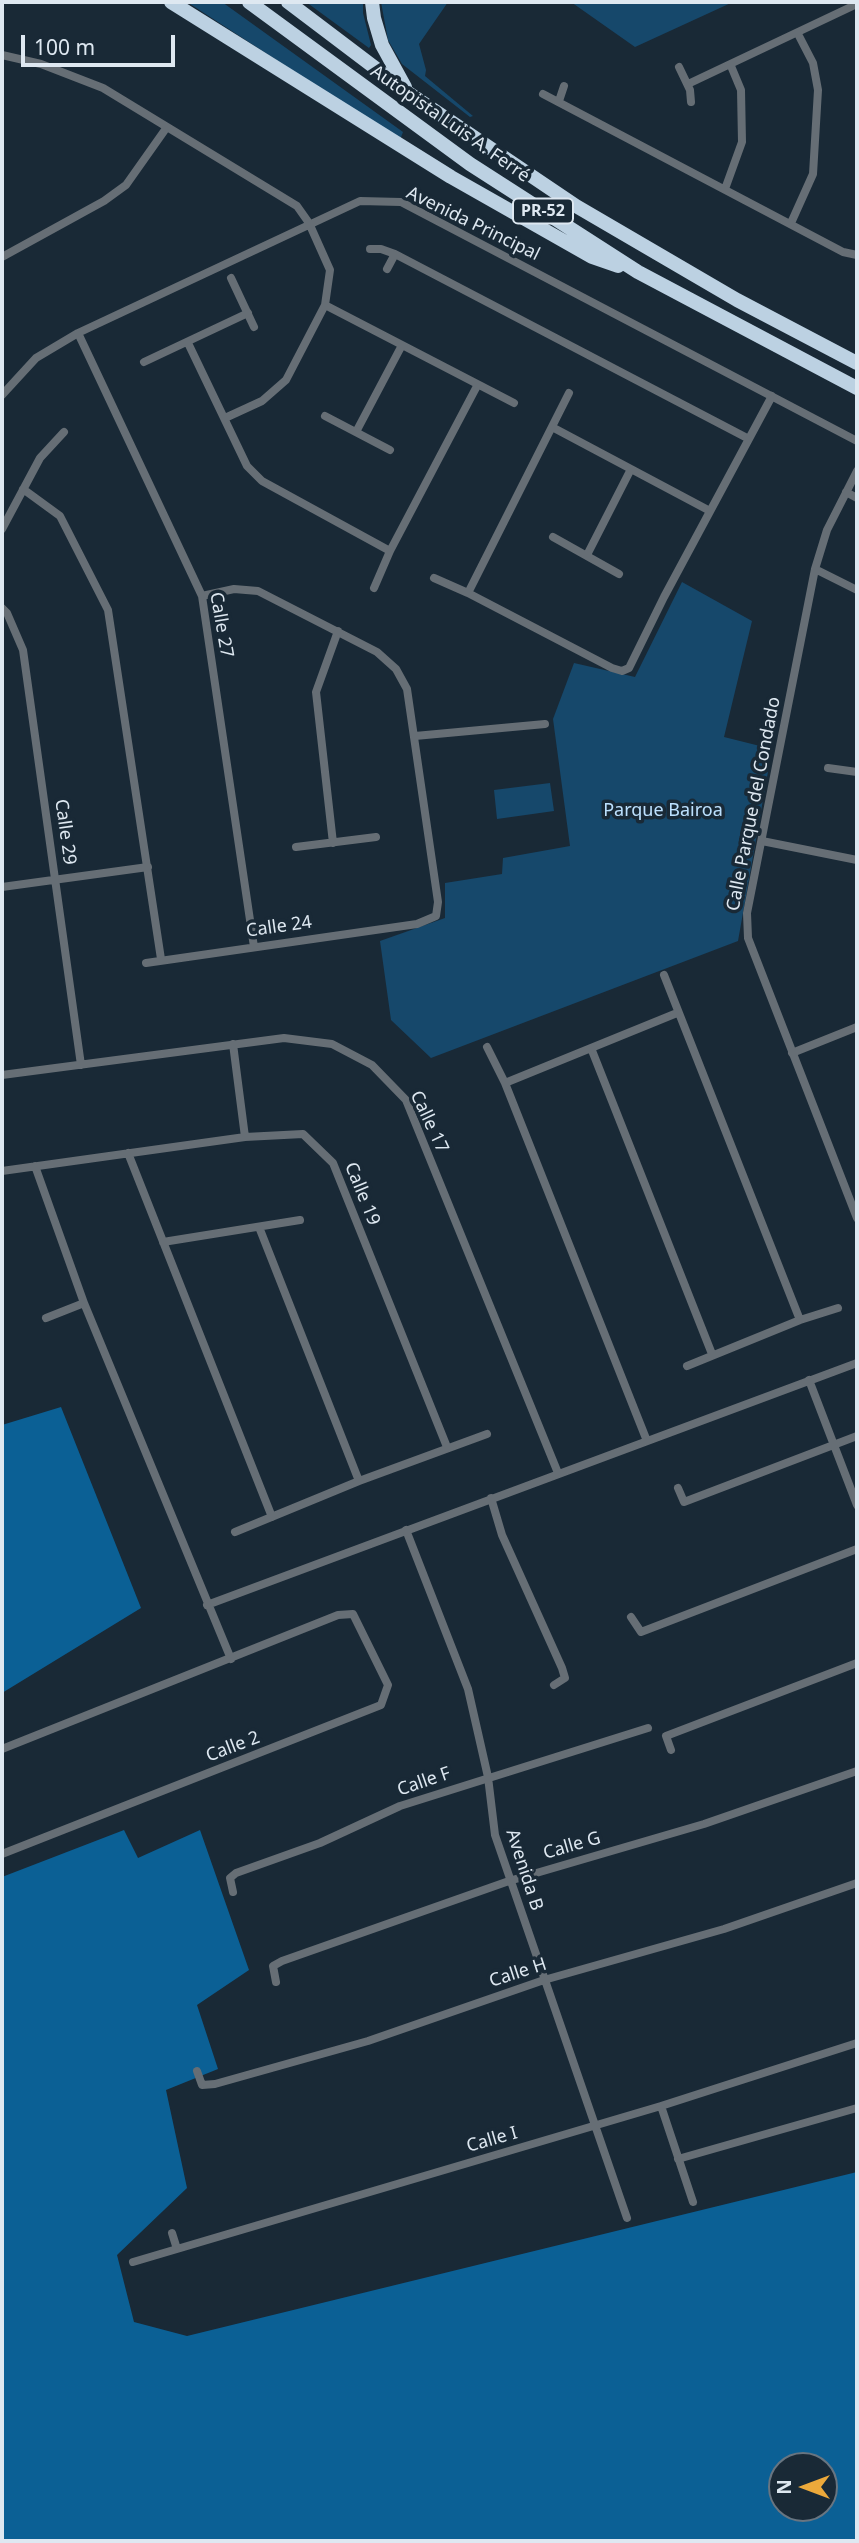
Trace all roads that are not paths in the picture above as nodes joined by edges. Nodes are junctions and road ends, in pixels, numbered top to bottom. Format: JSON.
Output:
{"nodes":[{"id":1,"x":171,"y":2,"type":"edge"},
{"id":2,"x":249,"y":2,"type":"edge"},
{"id":3,"x":288,"y":2,"type":"edge"},
{"id":4,"x":372,"y":2,"type":"edge"},
{"id":5,"x":857,"y":5,"type":"edge"},
{"id":6,"x":798,"y":34,"type":"junction"},
{"id":7,"x":2,"y":55,"type":"edge"},
{"id":8,"x":731,"y":66,"type":"junction"},
{"id":9,"x":679,"y":67,"type":"dead end"},
{"id":10,"x":688,"y":85,"type":"junction"},
{"id":11,"x":564,"y":86,"type":"dead end"},
{"id":12,"x":407,"y":92,"type":"junction"},
{"id":13,"x":543,"y":94,"type":"dead end"},
{"id":14,"x":559,"y":101,"type":"junction"},
{"id":15,"x":691,"y":102,"type":"dead end"},
{"id":16,"x":167,"y":127,"type":"junction"},
{"id":17,"x":725,"y":189,"type":"junction"},
{"id":18,"x":309,"y":223,"type":"junction"},
{"id":19,"x":791,"y":223,"type":"junction"},
{"id":20,"x":370,"y":249,"type":"dead end"},
{"id":21,"x":395,"y":254,"type":"junction"},
{"id":22,"x":857,"y":255,"type":"edge"},
{"id":23,"x":2,"y":257,"type":"edge"},
{"id":24,"x":387,"y":269,"type":"dead end"},
{"id":25,"x":638,"y":272,"type":"junction"},
{"id":26,"x":232,"y":278,"type":"dead end"},
{"id":27,"x":325,"y":305,"type":"junction"},
{"id":28,"x":248,"y":313,"type":"junction"},
{"id":29,"x":254,"y":327,"type":"dead end"},
{"id":30,"x":78,"y":333,"type":"junction"},
{"id":31,"x":188,"y":343,"type":"junction"},
{"id":32,"x":401,"y":347,"type":"junction"},
{"id":33,"x":144,"y":362,"type":"dead end"},
{"id":34,"x":857,"y":363,"type":"edge"},
{"id":35,"x":477,"y":386,"type":"junction"},
{"id":36,"x":857,"y":388,"type":"edge"},
{"id":37,"x":569,"y":393,"type":"dead end"},
{"id":38,"x":2,"y":395,"type":"edge"},
{"id":39,"x":772,"y":396,"type":"junction"},
{"id":40,"x":514,"y":403,"type":"dead end"},
{"id":41,"x":325,"y":416,"type":"dead end"},
{"id":42,"x":225,"y":418,"type":"junction"},
{"id":43,"x":552,"y":427,"type":"junction"},
{"id":44,"x":64,"y":432,"type":"dead end"},
{"id":45,"x":356,"y":432,"type":"junction"},
{"id":46,"x":748,"y":439,"type":"junction"},
{"id":47,"x":857,"y":440,"type":"edge"},
{"id":48,"x":390,"y":450,"type":"dead end"},
{"id":49,"x":631,"y":469,"type":"junction"},
{"id":50,"x":857,"y":471,"type":"edge"},
{"id":51,"x":23,"y":489,"type":"junction"},
{"id":52,"x":846,"y":492,"type":"junction"},
{"id":53,"x":857,"y":498,"type":"edge"},
{"id":54,"x":710,"y":510,"type":"junction"},
{"id":55,"x":2,"y":529,"type":"edge"},
{"id":56,"x":553,"y":537,"type":"dead end"},
{"id":57,"x":390,"y":551,"type":"junction"},
{"id":58,"x":587,"y":555,"type":"junction"},
{"id":59,"x":815,"y":569,"type":"junction"},
{"id":60,"x":619,"y":574,"type":"dead end"},
{"id":61,"x":434,"y":578,"type":"dead end"},
{"id":62,"x":374,"y":588,"type":"dead end"},
{"id":63,"x":857,"y":590,"type":"edge"},
{"id":64,"x":468,"y":593,"type":"junction"},
{"id":65,"x":202,"y":596,"type":"junction"},
{"id":66,"x":2,"y":608,"type":"edge"},
{"id":67,"x":338,"y":631,"type":"junction"},
{"id":68,"x":545,"y":724,"type":"dead end"},
{"id":69,"x":415,"y":736,"type":"junction"},
{"id":70,"x":828,"y":768,"type":"dead end"},
{"id":71,"x":857,"y":772,"type":"edge"},
{"id":72,"x":376,"y":837,"type":"dead end"},
{"id":73,"x":762,"y":841,"type":"junction"},
{"id":74,"x":333,"y":843,"type":"junction"},
{"id":75,"x":296,"y":847,"type":"dead end"},
{"id":76,"x":857,"y":860,"type":"edge"},
{"id":77,"x":148,"y":867,"type":"junction"},
{"id":78,"x":55,"y":879,"type":"junction"},
{"id":79,"x":2,"y":887,"type":"edge"},
{"id":80,"x":254,"y":947,"type":"junction"},
{"id":81,"x":161,"y":959,"type":"junction"},
{"id":82,"x":146,"y":963,"type":"dead end"},
{"id":83,"x":664,"y":975,"type":"dead end"},
{"id":84,"x":677,"y":1013,"type":"junction"},
{"id":85,"x":857,"y":1027,"type":"edge"},
{"id":86,"x":233,"y":1044,"type":"junction"},
{"id":87,"x":487,"y":1047,"type":"dead end"},
{"id":88,"x":590,"y":1048,"type":"junction"},
{"id":89,"x":792,"y":1053,"type":"junction"},
{"id":90,"x":81,"y":1065,"type":"junction"},
{"id":91,"x":2,"y":1075,"type":"edge"},
{"id":92,"x":505,"y":1083,"type":"junction"},
{"id":93,"x":245,"y":1137,"type":"junction"},
{"id":94,"x":128,"y":1153,"type":"junction"},
{"id":95,"x":35,"y":1166,"type":"junction"},
{"id":96,"x":2,"y":1171,"type":"edge"},
{"id":97,"x":857,"y":1218,"type":"edge"},
{"id":98,"x":300,"y":1220,"type":"dead end"},
{"id":99,"x":259,"y":1227,"type":"junction"},
{"id":100,"x":163,"y":1242,"type":"junction"},
{"id":101,"x":84,"y":1303,"type":"junction"},
{"id":102,"x":838,"y":1308,"type":"dead end"},
{"id":103,"x":46,"y":1318,"type":"dead end"},
{"id":104,"x":800,"y":1320,"type":"junction"},
{"id":105,"x":712,"y":1354,"type":"junction"},
{"id":106,"x":857,"y":1363,"type":"edge"},
{"id":107,"x":687,"y":1366,"type":"dead end"},
{"id":108,"x":808,"y":1380,"type":"junction"},
{"id":109,"x":487,"y":1434,"type":"dead end"},
{"id":110,"x":857,"y":1436,"type":"edge"},
{"id":111,"x":647,"y":1441,"type":"junction"},
{"id":112,"x":834,"y":1445,"type":"junction"},
{"id":113,"x":447,"y":1447,"type":"junction"},
{"id":114,"x":558,"y":1473,"type":"junction"},
{"id":115,"x":359,"y":1481,"type":"junction"},
{"id":116,"x":678,"y":1488,"type":"dead end"},
{"id":117,"x":491,"y":1498,"type":"junction"},
{"id":118,"x":857,"y":1505,"type":"edge"},
{"id":119,"x":272,"y":1517,"type":"junction"},
{"id":120,"x":406,"y":1530,"type":"junction"},
{"id":121,"x":235,"y":1532,"type":"dead end"},
{"id":122,"x":857,"y":1549,"type":"edge"},
{"id":123,"x":207,"y":1605,"type":"junction"},
{"id":124,"x":631,"y":1617,"type":"dead end"},
{"id":125,"x":231,"y":1659,"type":"junction"},
{"id":126,"x":857,"y":1663,"type":"edge"},
{"id":127,"x":554,"y":1685,"type":"dead end"},
{"id":128,"x":648,"y":1728,"type":"dead end"},
{"id":129,"x":2,"y":1749,"type":"edge"},
{"id":130,"x":671,"y":1750,"type":"dead end"},
{"id":131,"x":857,"y":1771,"type":"edge"},
{"id":132,"x":488,"y":1777,"type":"junction"},
{"id":133,"x":2,"y":1854,"type":"edge"},
{"id":134,"x":509,"y":1881,"type":"junction"},
{"id":135,"x":857,"y":1882,"type":"edge"},
{"id":136,"x":233,"y":1892,"type":"dead end"},
{"id":137,"x":544,"y":1980,"type":"junction"},
{"id":138,"x":276,"y":1982,"type":"dead end"},
{"id":139,"x":857,"y":2043,"type":"edge"},
{"id":140,"x":197,"y":2071,"type":"dead end"},
{"id":141,"x":662,"y":2106,"type":"junction"},
{"id":142,"x":857,"y":2108,"type":"edge"},
{"id":143,"x":594,"y":2126,"type":"junction"},
{"id":144,"x":678,"y":2159,"type":"junction"},
{"id":145,"x":692,"y":2202,"type":"dead end"},
{"id":146,"x":627,"y":2217,"type":"dead end"},
{"id":147,"x":172,"y":2233,"type":"dead end"},
{"id":148,"x":177,"y":2249,"type":"junction"},
{"id":149,"x":133,"y":2262,"type":"dead end"}],
"edges":[{"from":1,"to":25,"type":"highway"},
{"from":2,"to":25,"type":"highway","name":"Autopista Luis A. Ferré","number":"PR-52"},
{"from":3,"to":12,"type":"highway","name":"Autopista Luis A. Ferré","number":"PR-52"},
{"from":4,"to":12,"type":"highway"},
{"from":5,"to":6,"type":"street"},
{"from":6,"to":8,"type":"street"},
{"from":6,"to":19,"type":"street"},
{"from":7,"to":16,"type":"street"},
{"from":8,"to":10,"type":"street"},
{"from":8,"to":17,"type":"street"},
{"from":9,"to":10,"type":"street"},
{"from":10,"to":15,"type":"street"},
{"from":11,"to":14,"type":"street"},
{"from":12,"to":34,"type":"highway","name":"Autopista Luis A. Ferré","number":"PR-52"},
{"from":13,"to":14,"type":"street"},
{"from":14,"to":17,"type":"street"},
{"from":16,"to":18,"type":"street"},
{"from":16,"to":23,"type":"street"},
{"from":17,"to":19,"type":"street"},
{"from":18,"to":27,"type":"street"},
{"from":18,"to":30,"type":"street","name":"Avenida Principal"},
{"from":18,"to":39,"type":"street","name":"Avenida Principal"},
{"from":19,"to":22,"type":"street"},
{"from":20,"to":21,"type":"street"},
{"from":21,"to":24,"type":"street"},
{"from":21,"to":46,"type":"street"},
{"from":25,"to":36,"type":"highway","name":"Autopista Luis A. Ferré","number":"PR-52"},
{"from":26,"to":28,"type":"street"},
{"from":27,"to":32,"type":"street"},
{"from":27,"to":42,"type":"street"},
{"from":28,"to":29,"type":"street"},
{"from":28,"to":31,"type":"street"},
{"from":30,"to":38,"type":"street","name":"Avenida Principal"},
{"from":30,"to":65,"type":"street","name":"Calle 27"},
{"from":31,"to":33,"type":"street"},
{"from":31,"to":42,"type":"street"},
{"from":32,"to":35,"type":"street"},
{"from":32,"to":45,"type":"street"},
{"from":35,"to":40,"type":"street"},
{"from":35,"to":57,"type":"street"},
{"from":37,"to":43,"type":"street"},
{"from":39,"to":46,"type":"street"},
{"from":39,"to":47,"type":"street","name":"Avenida Principal"},
{"from":41,"to":45,"type":"street"},
{"from":42,"to":57,"type":"street"},
{"from":43,"to":49,"type":"street"},
{"from":43,"to":64,"type":"street"},
{"from":44,"to":51,"type":"street"},
{"from":45,"to":48,"type":"street"},
{"from":46,"to":54,"type":"street"},
{"from":49,"to":54,"type":"street"},
{"from":49,"to":58,"type":"street"},
{"from":50,"to":52,"type":"street","name":"Calle Parque del Condado"},
{"from":51,"to":55,"type":"street"},
{"from":51,"to":77,"type":"street"},
{"from":52,"to":53,"type":"street"},
{"from":52,"to":59,"type":"street","name":"Calle Parque del Condado"},
{"from":54,"to":64,"type":"street"},
{"from":56,"to":58,"type":"street"},
{"from":57,"to":62,"type":"street"},
{"from":58,"to":60,"type":"street"},
{"from":59,"to":63,"type":"street"},
{"from":59,"to":73,"type":"street","name":"Calle Parque del Condado"},
{"from":61,"to":64,"type":"street"},
{"from":65,"to":67,"type":"street","name":"Calle 24"},
{"from":65,"to":80,"type":"street","name":"Calle 27"},
{"from":66,"to":78,"type":"street","name":"Calle 29"},
{"from":67,"to":69,"type":"street","name":"Calle 24"},
{"from":67,"to":74,"type":"street"},
{"from":68,"to":69,"type":"street"},
{"from":69,"to":80,"type":"street","name":"Calle 24"},
{"from":70,"to":71,"type":"street"},
{"from":72,"to":74,"type":"street"},
{"from":73,"to":76,"type":"street"},
{"from":73,"to":89,"type":"street","name":"Calle Parque del Condado"},
{"from":74,"to":75,"type":"street"},
{"from":77,"to":78,"type":"street"},
{"from":77,"to":81,"type":"street"},
{"from":78,"to":79,"type":"street"},
{"from":78,"to":90,"type":"street","name":"Calle 29"},
{"from":80,"to":81,"type":"street","name":"Calle 24"},
{"from":81,"to":82,"type":"street","name":"Calle 24"},
{"from":83,"to":84,"type":"street"},
{"from":84,"to":88,"type":"street"},
{"from":84,"to":104,"type":"street"},
{"from":85,"to":89,"type":"street"},
{"from":86,"to":90,"type":"street","name":"Calle 17"},
{"from":86,"to":93,"type":"street"},
{"from":86,"to":114,"type":"street","name":"Calle 17"},
{"from":87,"to":92,"type":"street"},
{"from":88,"to":92,"type":"street"},
{"from":88,"to":105,"type":"street"},
{"from":89,"to":97,"type":"street","name":"Calle Parque del Condado"},
{"from":90,"to":91,"type":"street","name":"Calle 17"},
{"from":92,"to":111,"type":"street"},
{"from":93,"to":94,"type":"street","name":"Calle 19"},
{"from":93,"to":113,"type":"street","name":"Calle 19"},
{"from":94,"to":95,"type":"street","name":"Calle 19"},
{"from":94,"to":100,"type":"street"},
{"from":95,"to":96,"type":"street","name":"Calle 19"},
{"from":95,"to":101,"type":"street"},
{"from":98,"to":99,"type":"street"},
{"from":99,"to":100,"type":"street"},
{"from":99,"to":115,"type":"street"},
{"from":100,"to":119,"type":"street"},
{"from":101,"to":103,"type":"street"},
{"from":101,"to":123,"type":"street"},
{"from":102,"to":104,"type":"street"},
{"from":104,"to":105,"type":"street"},
{"from":105,"to":107,"type":"street"},
{"from":106,"to":108,"type":"street"},
{"from":108,"to":111,"type":"street"},
{"from":108,"to":112,"type":"street"},
{"from":109,"to":113,"type":"street"},
{"from":110,"to":112,"type":"street"},
{"from":111,"to":114,"type":"street"},
{"from":112,"to":116,"type":"street"},
{"from":112,"to":118,"type":"street"},
{"from":113,"to":115,"type":"street"},
{"from":114,"to":117,"type":"street"},
{"from":115,"to":119,"type":"street"},
{"from":117,"to":120,"type":"street"},
{"from":117,"to":127,"type":"street"},
{"from":119,"to":121,"type":"street"},
{"from":120,"to":123,"type":"street"},
{"from":120,"to":132,"type":"street","name":"Avenida B"},
{"from":122,"to":124,"type":"street"},
{"from":123,"to":125,"type":"street"},
{"from":125,"to":129,"type":"street"},
{"from":125,"to":133,"type":"street","name":"Calle 2"},
{"from":126,"to":130,"type":"street"},
{"from":128,"to":132,"type":"street","name":"Calle F"},
{"from":131,"to":134,"type":"street","name":"Calle G"},
{"from":132,"to":134,"type":"street","name":"Avenida B"},
{"from":132,"to":136,"type":"street","name":"Calle F"},
{"from":134,"to":137,"type":"street","name":"Avenida B"},
{"from":134,"to":138,"type":"street","name":"Calle G"},
{"from":135,"to":137,"type":"street","name":"Calle H"},
{"from":137,"to":140,"type":"street","name":"Calle H"},
{"from":137,"to":143,"type":"street","name":"Avenida B"},
{"from":139,"to":141,"type":"street","name":"Calle I"},
{"from":141,"to":143,"type":"street","name":"Calle I"},
{"from":141,"to":144,"type":"street"},
{"from":142,"to":144,"type":"street"},
{"from":143,"to":146,"type":"street","name":"Avenida B"},
{"from":143,"to":148,"type":"street","name":"Calle I"},
{"from":144,"to":145,"type":"street"},
{"from":147,"to":148,"type":"street"},
{"from":148,"to":149,"type":"street","name":"Calle I"}]}
